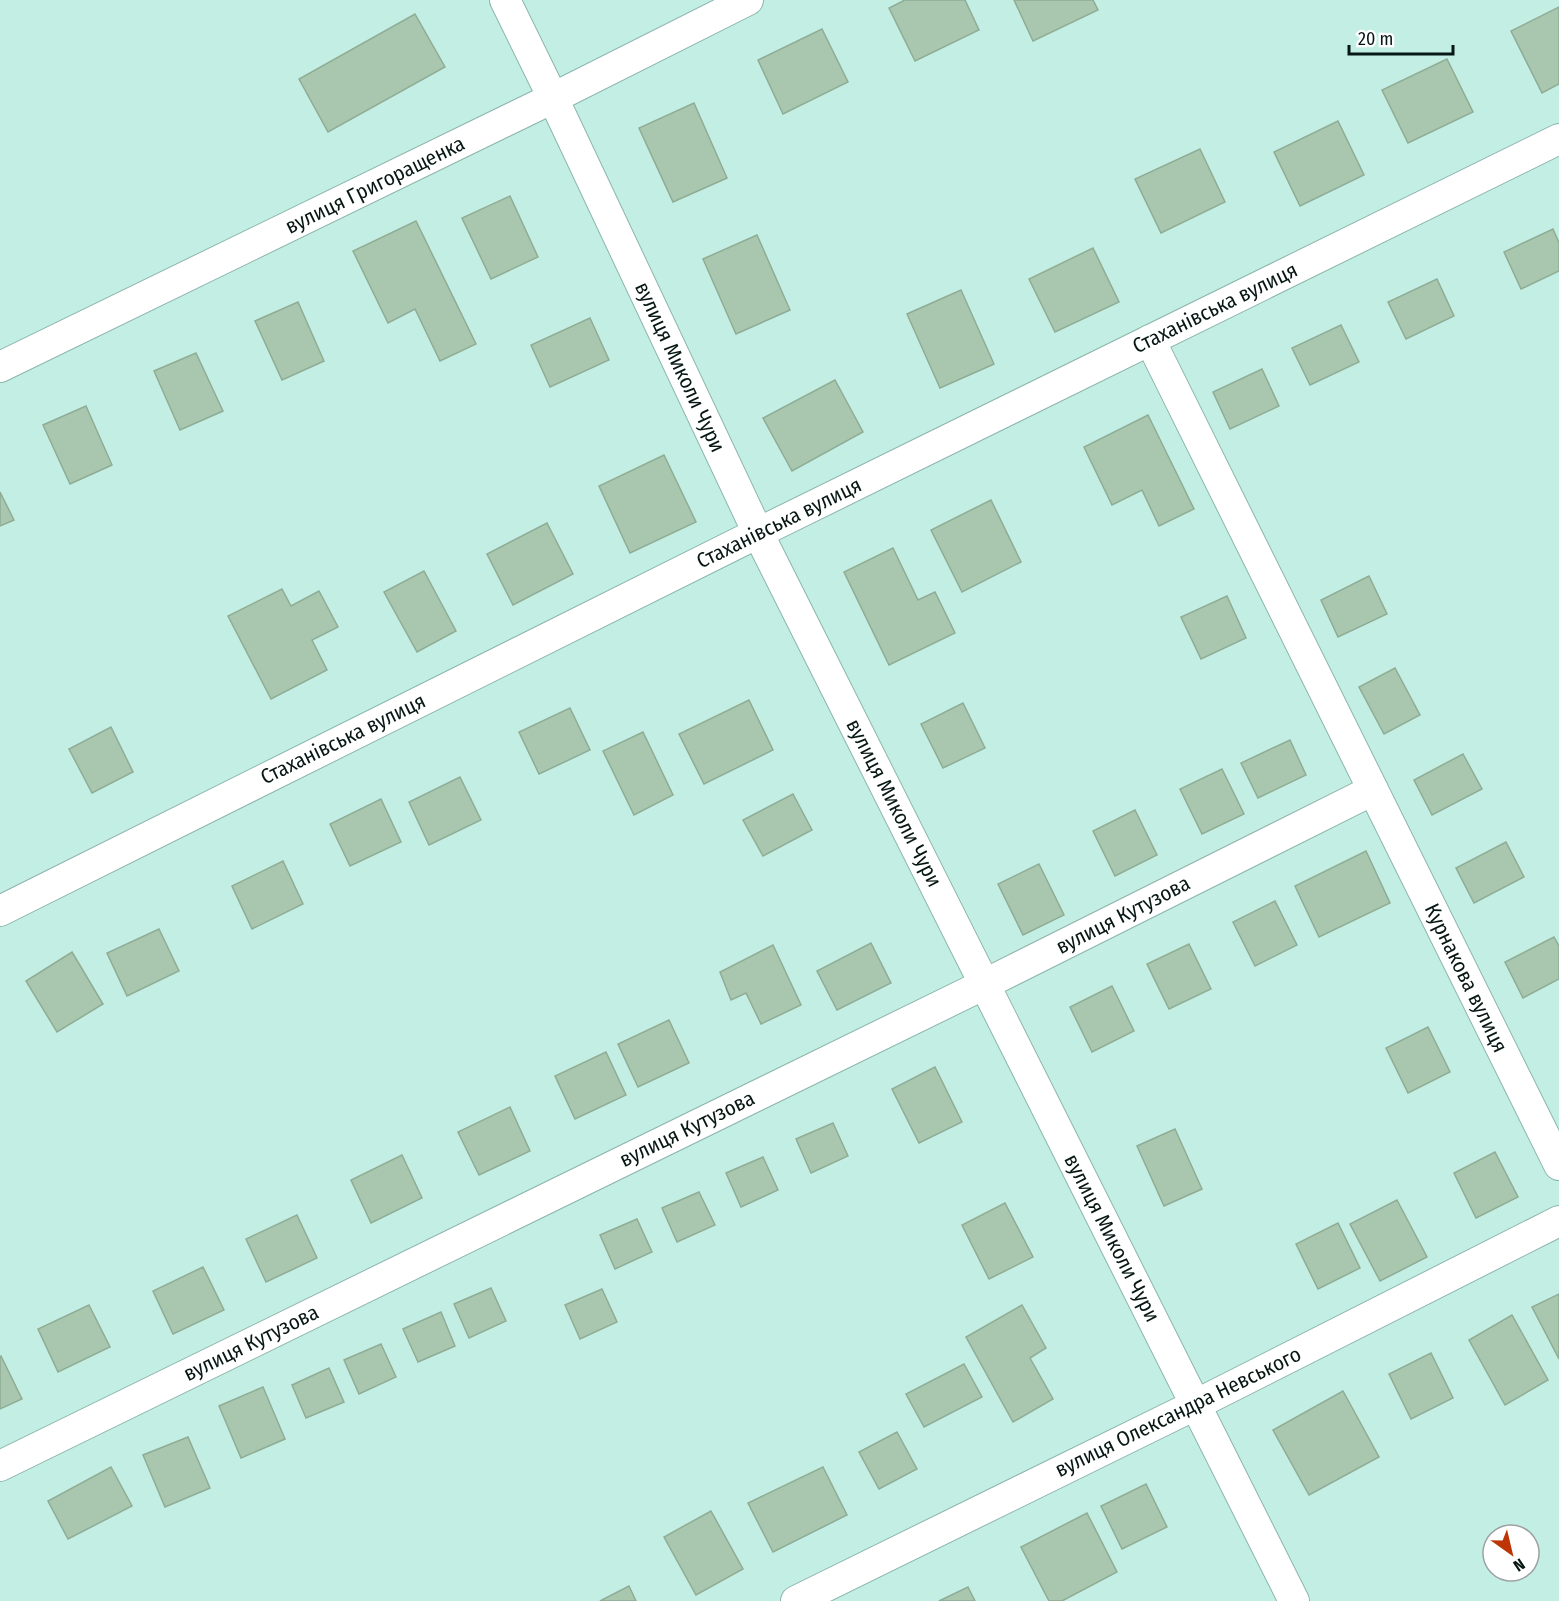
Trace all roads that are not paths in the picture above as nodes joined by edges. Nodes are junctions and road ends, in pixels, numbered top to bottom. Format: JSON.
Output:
{"nodes":[{"id":1,"x":505,"y":0,"type":"edge"},
{"id":2,"x":748,"y":0,"type":"edge"},
{"id":3,"x":553,"y":99,"type":"junction"},
{"id":4,"x":1559,"y":139,"type":"edge"},
{"id":5,"x":1150,"y":340,"type":"junction"},
{"id":6,"x":0,"y":367,"type":"edge"},
{"id":7,"x":758,"y":533,"type":"junction"},
{"id":8,"x":1373,"y":790,"type":"junction"},
{"id":9,"x":0,"y":910,"type":"edge"},
{"id":10,"x":985,"y":984,"type":"junction"},
{"id":11,"x":1559,"y":1165,"type":"edge"},
{"id":12,"x":1559,"y":1221,"type":"edge"},
{"id":13,"x":1195,"y":1405,"type":"junction"},
{"id":14,"x":0,"y":1466,"type":"edge"},
{"id":15,"x":796,"y":1601,"type":"edge"},
{"id":16,"x":1294,"y":1601,"type":"edge"}],
"edges":[{"from":1,"to":3,"type":"street","name":"вулиця Миколи Чури"},
{"from":2,"to":3,"type":"street","name":"вулиця Григоращенка"},
{"from":3,"to":6,"type":"street","name":"вулиця Григоращенка"},
{"from":3,"to":7,"type":"street","name":"вулиця Миколи Чури"},
{"from":4,"to":5,"type":"street","name":"Стаханівська вулиця"},
{"from":5,"to":7,"type":"street","name":"Стаханівська вулиця"},
{"from":5,"to":8,"type":"street","name":"Курнакова вулиця"},
{"from":7,"to":9,"type":"street","name":"Стаханівська вулиця"},
{"from":7,"to":10,"type":"street","name":"вулиця Миколи Чури"},
{"from":8,"to":10,"type":"street","name":"вулиця Кутузова"},
{"from":8,"to":11,"type":"street","name":"Курнакова вулиця"},
{"from":10,"to":13,"type":"street","name":"вулиця Миколи Чури"},
{"from":10,"to":14,"type":"street","name":"вулиця Кутузова"},
{"from":12,"to":13,"type":"street","name":"вулиця Олександра Невського"},
{"from":13,"to":15,"type":"street","name":"вулиця Олександра Невського"},
{"from":13,"to":16,"type":"street","name":"вулиця Миколи Чури"}]}
